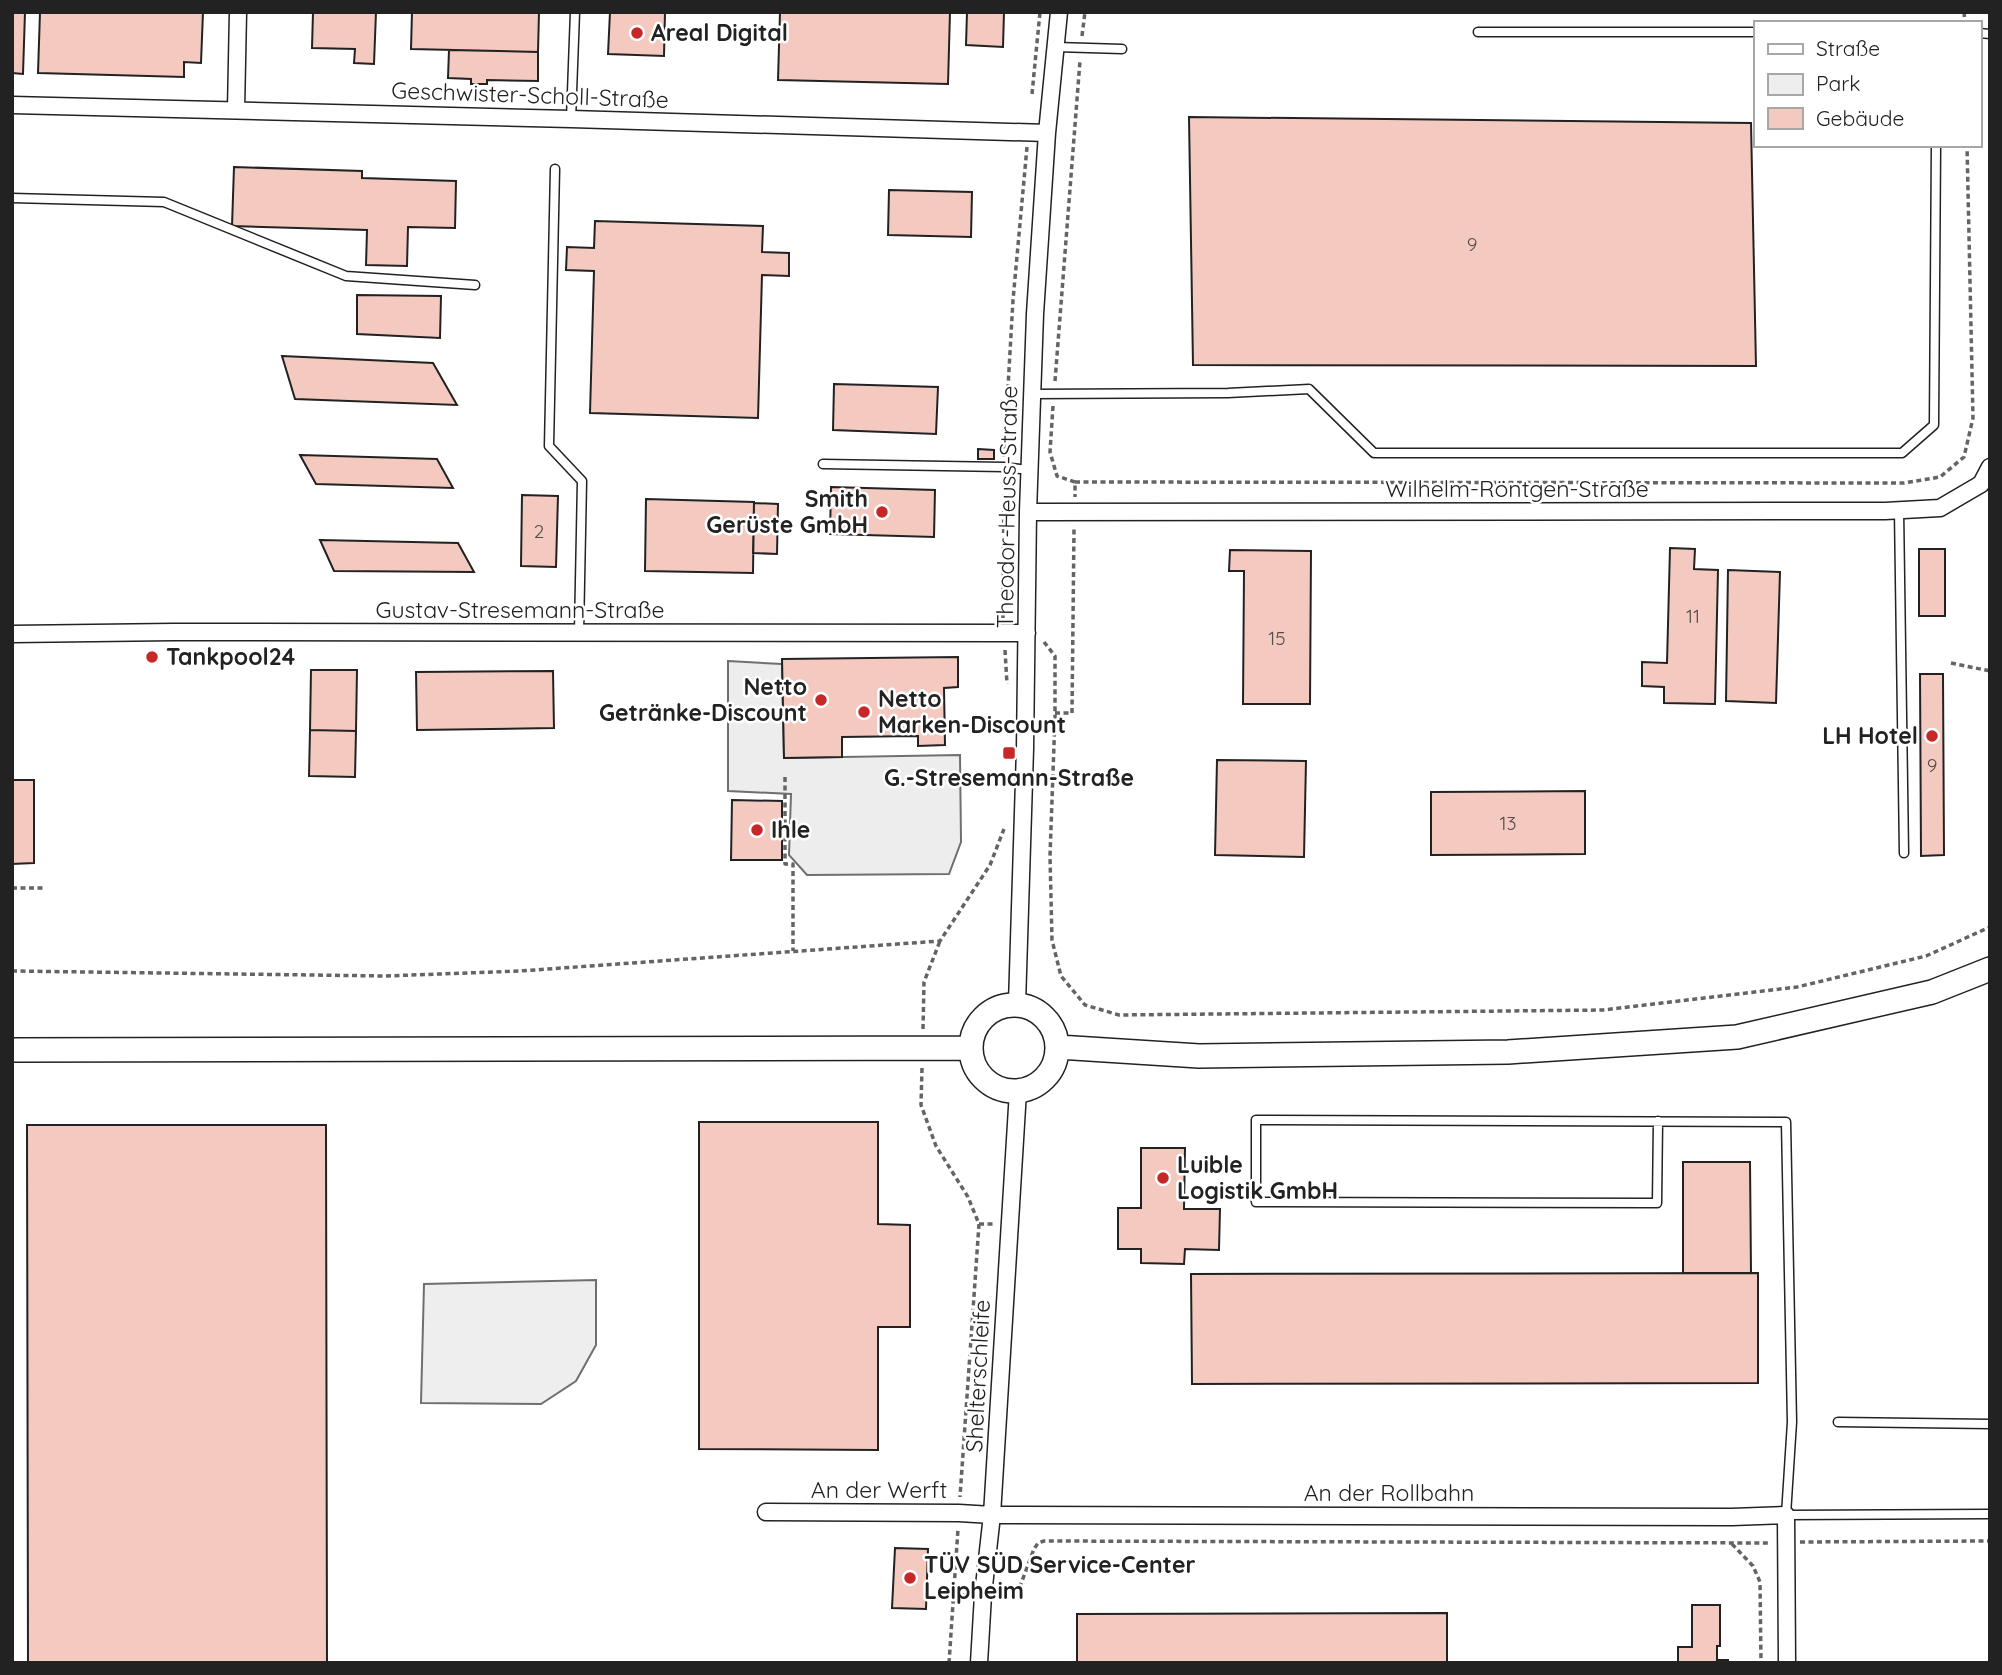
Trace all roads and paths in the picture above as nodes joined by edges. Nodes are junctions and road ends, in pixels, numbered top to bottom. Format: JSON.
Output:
{"nodes":[{"id":1,"x":238,"y":12,"type":"edge"},
{"id":2,"x":575,"y":12,"type":"edge"},
{"id":3,"x":1059,"y":12,"type":"edge"},
{"id":4,"x":1085,"y":12,"type":"edge"},
{"id":5,"x":1478,"y":32,"type":"dead end"},
{"id":6,"x":1754,"y":32,"type":"edge"},
{"id":7,"x":1056,"y":47,"type":"junction"},
{"id":8,"x":1081,"y":49,"type":"junction"},
{"id":9,"x":1122,"y":49,"type":"dead end"},
{"id":10,"x":12,"y":105,"type":"edge"},
{"id":11,"x":236,"y":110,"type":"junction"},
{"id":12,"x":571,"y":119,"type":"junction"},
{"id":13,"x":1047,"y":133,"type":"junction"},
{"id":14,"x":1936,"y":147,"type":"edge"},
{"id":15,"x":1967,"y":147,"type":"edge"},
{"id":16,"x":555,"y":169,"type":"dead end"},
{"id":17,"x":12,"y":198,"type":"edge"},
{"id":18,"x":475,"y":285,"type":"dead end"},
{"id":19,"x":1032,"y":394,"type":"junction"},
{"id":20,"x":1054,"y":394,"type":"junction"},
{"id":21,"x":823,"y":464,"type":"dead end"},
{"id":22,"x":1990,"y":467,"type":"edge"},
{"id":23,"x":1029,"y":470,"type":"junction"},
{"id":24,"x":1075,"y":482,"type":"junction"},
{"id":25,"x":1899,"y":510,"type":"junction"},
{"id":26,"x":1027,"y":512,"type":"junction"},
{"id":27,"x":1075,"y":512,"type":"junction"},
{"id":28,"x":579,"y":633,"type":"junction"},
{"id":29,"x":1027,"y":633,"type":"junction"},
{"id":30,"x":12,"y":634,"type":"edge"},
{"id":31,"x":1951,"y":663,"type":"dead end"},
{"id":32,"x":1990,"y":671,"type":"edge"},
{"id":33,"x":1055,"y":713,"type":"junction"},
{"id":34,"x":785,"y":777,"type":"dead end"},
{"id":35,"x":952,"y":780,"type":"dead end"},
{"id":36,"x":1009,"y":780,"type":"dead end"},
{"id":37,"x":1052,"y":796,"type":"junction"},
{"id":38,"x":1023,"y":797,"type":"junction"},
{"id":39,"x":1005,"y":823,"type":"dead end"},
{"id":40,"x":1904,"y":853,"type":"dead end"},
{"id":41,"x":12,"y":888,"type":"edge"},
{"id":42,"x":46,"y":888,"type":"dead end"},
{"id":43,"x":1990,"y":927,"type":"edge"},
{"id":44,"x":940,"y":941,"type":"junction"},
{"id":45,"x":793,"y":951,"type":"junction"},
{"id":46,"x":1990,"y":969,"type":"edge"},
{"id":47,"x":12,"y":971,"type":"edge"},
{"id":48,"x":1017,"y":1004,"type":"junction"},
{"id":49,"x":923,"y":1029,"type":"dead end"},
{"id":50,"x":1058,"y":1047,"type":"junction"},
{"id":51,"x":970,"y":1048,"type":"junction"},
{"id":52,"x":12,"y":1050,"type":"edge"},
{"id":53,"x":922,"y":1066,"type":"dead end"},
{"id":54,"x":1018,"y":1091,"type":"junction"},
{"id":55,"x":1658,"y":1121,"type":"junction"},
{"id":56,"x":1838,"y":1422,"type":"dead end"},
{"id":57,"x":1990,"y":1424,"type":"edge"},
{"id":58,"x":766,"y":1512,"type":"dead end"},
{"id":59,"x":959,"y":1513,"type":"junction"},
{"id":60,"x":1990,"y":1514,"type":"edge"},
{"id":61,"x":992,"y":1515,"type":"junction"},
{"id":62,"x":1786,"y":1515,"type":"junction"},
{"id":63,"x":1990,"y":1541,"type":"edge"},
{"id":64,"x":1730,"y":1542,"type":"junction"},
{"id":65,"x":1786,"y":1543,"type":"junction"},
{"id":66,"x":954,"y":1595,"type":"junction"},
{"id":67,"x":983,"y":1595,"type":"junction"},
{"id":68,"x":949,"y":1663,"type":"edge"},
{"id":69,"x":979,"y":1663,"type":"edge"},
{"id":70,"x":1760,"y":1663,"type":"edge"},
{"id":71,"x":1787,"y":1663,"type":"edge"}],
"edges":[{"from":1,"to":11,"type":"street"},
{"from":2,"to":12,"type":"lane"},
{"from":3,"to":7,"type":"street","name":"Theodor-Heuss-Straße"},
{"from":4,"to":8,"type":"path"},
{"from":5,"to":6,"type":"lane"},
{"from":7,"to":8,"type":"lane"},
{"from":7,"to":13,"type":"street","name":"Theodor-Heuss-Straße"},
{"from":8,"to":9,"type":"lane"},
{"from":8,"to":20,"type":"path"},
{"from":10,"to":11,"type":"street","name":"Geschwister-Scholl-Straße"},
{"from":11,"to":12,"type":"street","name":"Geschwister-Scholl-Straße"},
{"from":12,"to":13,"type":"street","name":"Geschwister-Scholl-Straße"},
{"from":13,"to":19,"type":"street","name":"Theodor-Heuss-Straße"},
{"from":14,"to":20,"type":"lane"},
{"from":15,"to":24,"type":"path"},
{"from":16,"to":28,"type":"lane"},
{"from":17,"to":18,"type":"lane"},
{"from":19,"to":20,"type":"lane"},
{"from":19,"to":23,"type":"street","name":"Theodor-Heuss-Straße"},
{"from":20,"to":24,"type":"path"},
{"from":21,"to":23,"type":"lane"},
{"from":22,"to":25,"type":"street","name":"Wilhelm-Röntgen-Straße"},
{"from":23,"to":26,"type":"street","name":"Theodor-Heuss-Straße"},
{"from":24,"to":27,"type":"path"},
{"from":25,"to":27,"type":"street","name":"Wilhelm-Röntgen-Straße"},
{"from":25,"to":40,"type":"lane"},
{"from":26,"to":27,"type":"street","name":"Wilhelm-Röntgen-Straße"},
{"from":26,"to":29,"type":"street","name":"Theodor-Heuss-Straße"},
{"from":27,"to":33,"type":"path"},
{"from":28,"to":29,"type":"street","name":"Gustav-Stresemann-Straße"},
{"from":28,"to":30,"type":"street","name":"Gustav-Stresemann-Straße"},
{"from":29,"to":33,"type":"path"},
{"from":29,"to":38,"type":"street","name":"Theodor-Heuss-Straße"},
{"from":31,"to":32,"type":"path"},
{"from":33,"to":37,"type":"path"},
{"from":34,"to":45,"type":"path"},
{"from":35,"to":36,"type":"path"},
{"from":37,"to":38,"type":"path"},
{"from":37,"to":43,"type":"path"},
{"from":38,"to":48,"type":"street","name":"Theodor-Heuss-Straße"},
{"from":39,"to":44,"type":"path"},
{"from":41,"to":42,"type":"path"},
{"from":44,"to":45,"type":"path"},
{"from":44,"to":49,"type":"path"},
{"from":45,"to":47,"type":"path"},
{"from":46,"to":50,"type":"main road"},
{"from":48,"to":50,"type":"main road"},
{"from":48,"to":51,"type":"main road"},
{"from":50,"to":54,"type":"main road"},
{"from":51,"to":52,"type":"main road"},
{"from":51,"to":54,"type":"main road"},
{"from":53,"to":59,"type":"path"},
{"from":54,"to":61,"type":"street","name":"Shelterschleife"},
{"from":55,"to":55,"type":"lane"},
{"from":55,"to":62,"type":"lane"},
{"from":56,"to":57,"type":"lane"},
{"from":58,"to":59,"type":"street","name":"An der Werft"},
{"from":59,"to":61,"type":"street","name":"An der Werft"},
{"from":59,"to":66,"type":"path"},
{"from":60,"to":62,"type":"lane"},
{"from":61,"to":62,"type":"street","name":"An der Rollbahn"},
{"from":61,"to":67,"type":"street","name":"Shelterschleife"},
{"from":62,"to":65,"type":"street"},
{"from":63,"to":65,"type":"path"},
{"from":64,"to":65,"type":"path"},
{"from":64,"to":67,"type":"path"},
{"from":64,"to":70,"type":"path"},
{"from":65,"to":71,"type":"street"},
{"from":66,"to":67,"type":"path"},
{"from":66,"to":68,"type":"path"},
{"from":67,"to":69,"type":"street","name":"Shelterschleife"}]}
